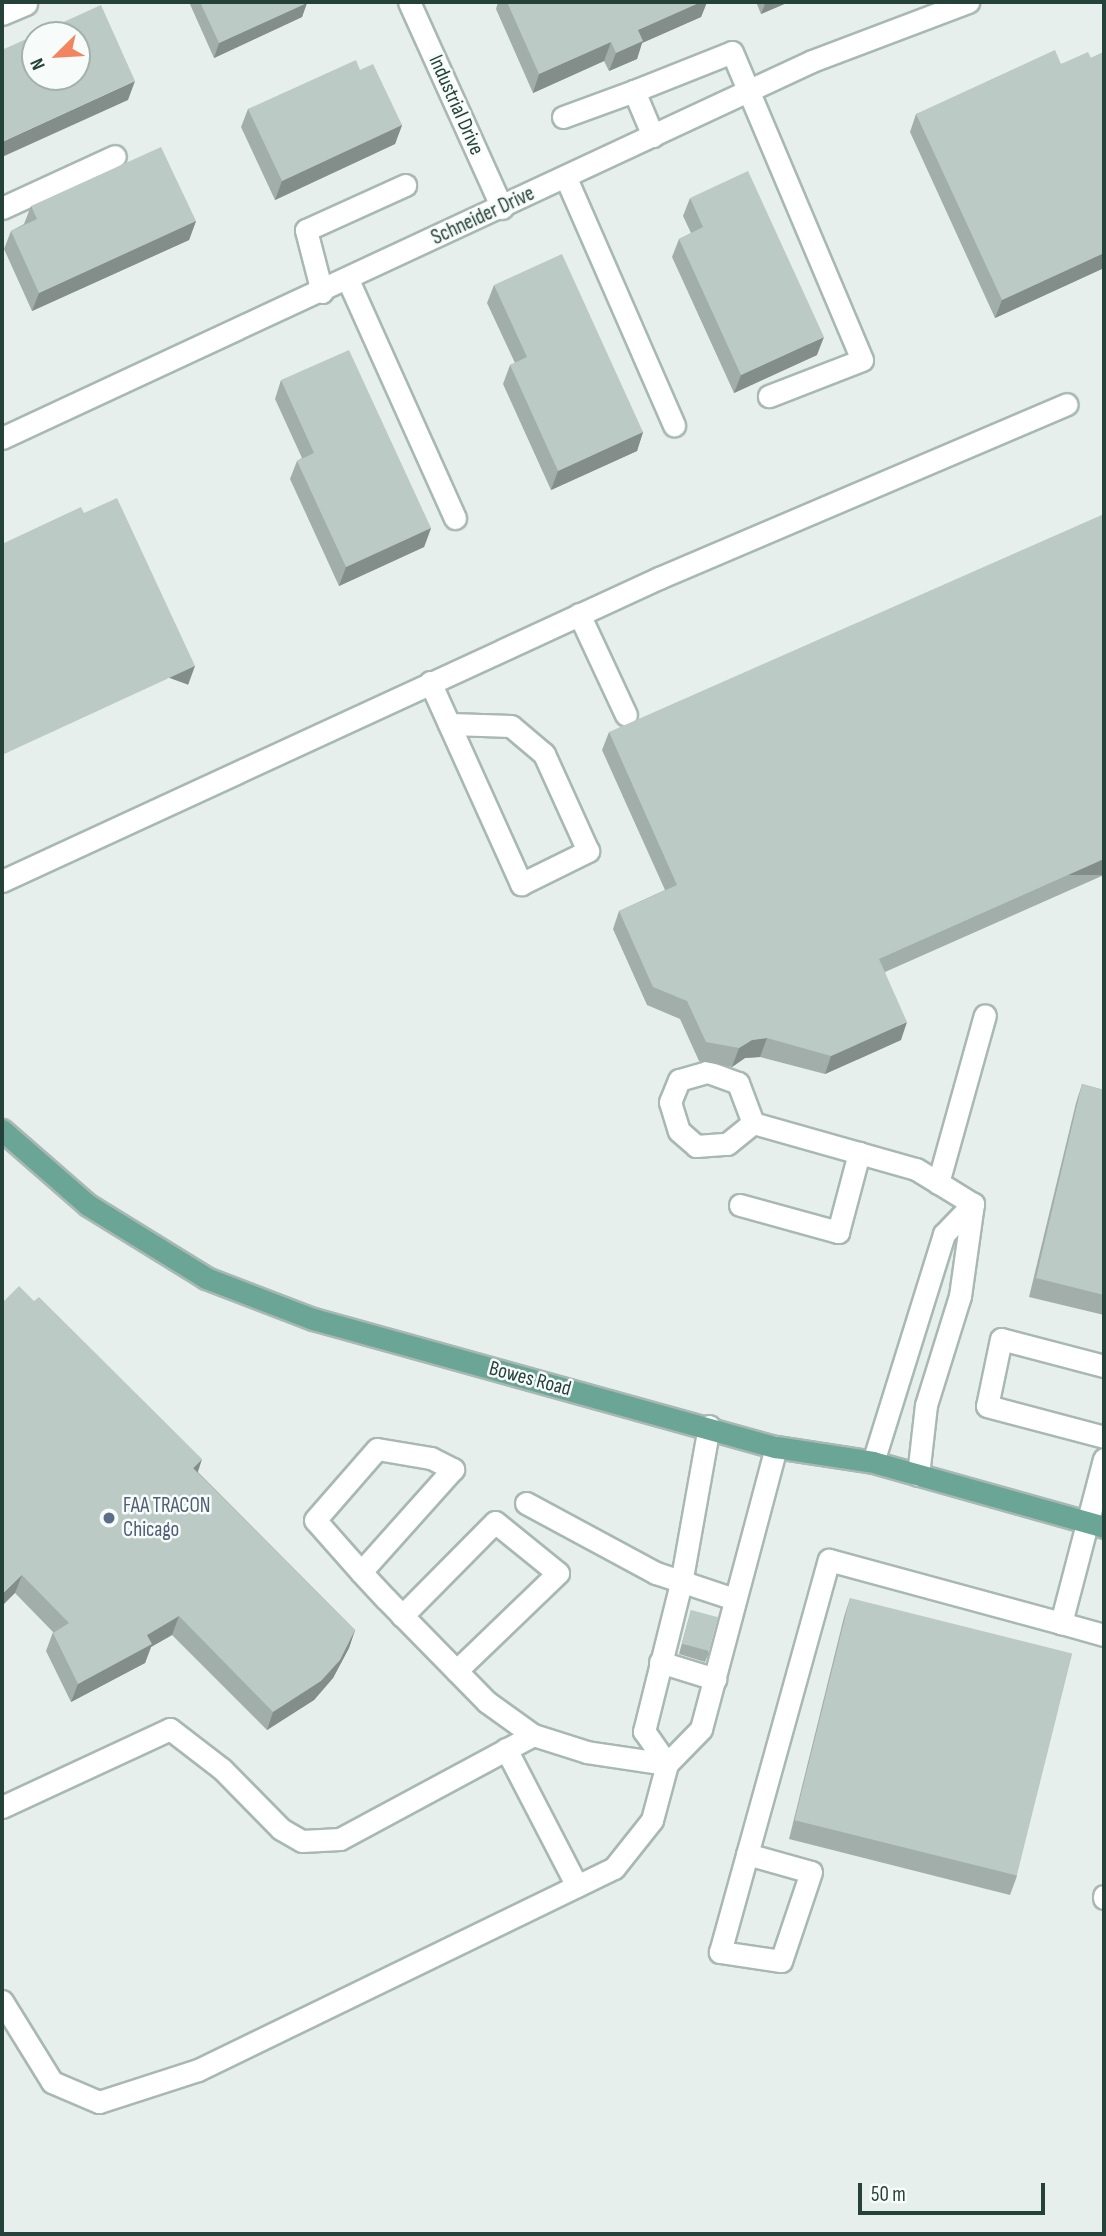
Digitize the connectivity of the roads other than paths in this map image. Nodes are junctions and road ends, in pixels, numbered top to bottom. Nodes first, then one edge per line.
1 (409, 2) edge
2 (26, 4) dead end
3 (958, 4) edge
4 (2, 14) edge
5 (634, 91) junction
6 (747, 92) junction
7 (563, 117) dead end
8 (653, 136) junction
9 (115, 156) dead end
10 (566, 178) junction
11 (405, 185) dead end
12 (2, 208) edge
13 (502, 208) junction
14 (348, 280) junction
15 (322, 292) junction
16 (769, 396) dead end
17 (1066, 404) dead end
18 (674, 425) dead end
19 (4, 433) edge
20 (455, 518) dead end
21 (579, 614) junction
22 (430, 682) junction
23 (626, 715) dead end
24 (449, 724) junction
25 (2, 881) edge
26 (985, 1014) dead end
27 (753, 1123) dead end
28 (2, 1130) edge
29 (859, 1153) junction
30 (938, 1183) junction
31 (973, 1204) junction
32 (740, 1205) dead end
33 (1104, 1366) edge
34 (709, 1426) junction
35 (1104, 1437) edge
36 (776, 1447) junction
37 (1104, 1459) edge
38 (873, 1462) junction
39 (918, 1475) junction
40 (526, 1503) dead end
41 (1097, 1525) edge
42 (361, 1572) junction
43 (681, 1583) junction
44 (734, 1599) junction
45 (402, 1616) junction
46 (1060, 1623) junction
47 (1104, 1635) edge
48 (660, 1662) junction
49 (456, 1671) junction
50 (715, 1679) junction
51 (533, 1734) junction
52 (506, 1749) junction
53 (667, 1764) junction
54 (2, 1807) edge
55 (747, 1854) junction
56 (577, 1886) junction
57 (2, 2001) edge

1 - 13 lane, Industrial Drive
2 - 4 lane
3 - 6 lane, Schneider Drive
5 - 6 lane
5 - 7 lane
5 - 8 lane
6 - 8 lane, Schneider Drive
6 - 16 lane
8 - 10 lane, Schneider Drive
9 - 12 lane
10 - 13 lane, Schneider Drive
10 - 18 lane
11 - 15 lane
13 - 14 lane, Schneider Drive
14 - 15 lane, Schneider Drive
14 - 20 lane
15 - 19 lane, Schneider Drive
17 - 21 lane
21 - 22 lane
21 - 23 lane
22 - 24 lane
22 - 25 lane
24 - 24 lane
26 - 30 lane
27 - 29 lane
28 - 34 main road, Bowes Road
29 - 30 lane
29 - 32 lane
30 - 31 lane
31 - 38 lane
31 - 39 lane
33 - 35 lane
34 - 36 main road, Bowes Road
34 - 43 lane
36 - 38 main road, Bowes Road
36 - 44 lane
37 - 41 lane
38 - 39 main road, Bowes Road
39 - 41 main road, Bowes Road
40 - 43 lane
41 - 46 lane
42 - 42 lane
42 - 45 lane
43 - 44 lane
43 - 48 lane
44 - 50 lane
45 - 49 lane
45 - 49 lane
46 - 47 lane
46 - 55 lane
48 - 50 lane
48 - 53 lane
49 - 51 lane
50 - 53 lane
51 - 52 lane
51 - 53 lane
52 - 54 lane
52 - 56 lane
53 - 56 lane
55 - 55 lane
56 - 57 lane

